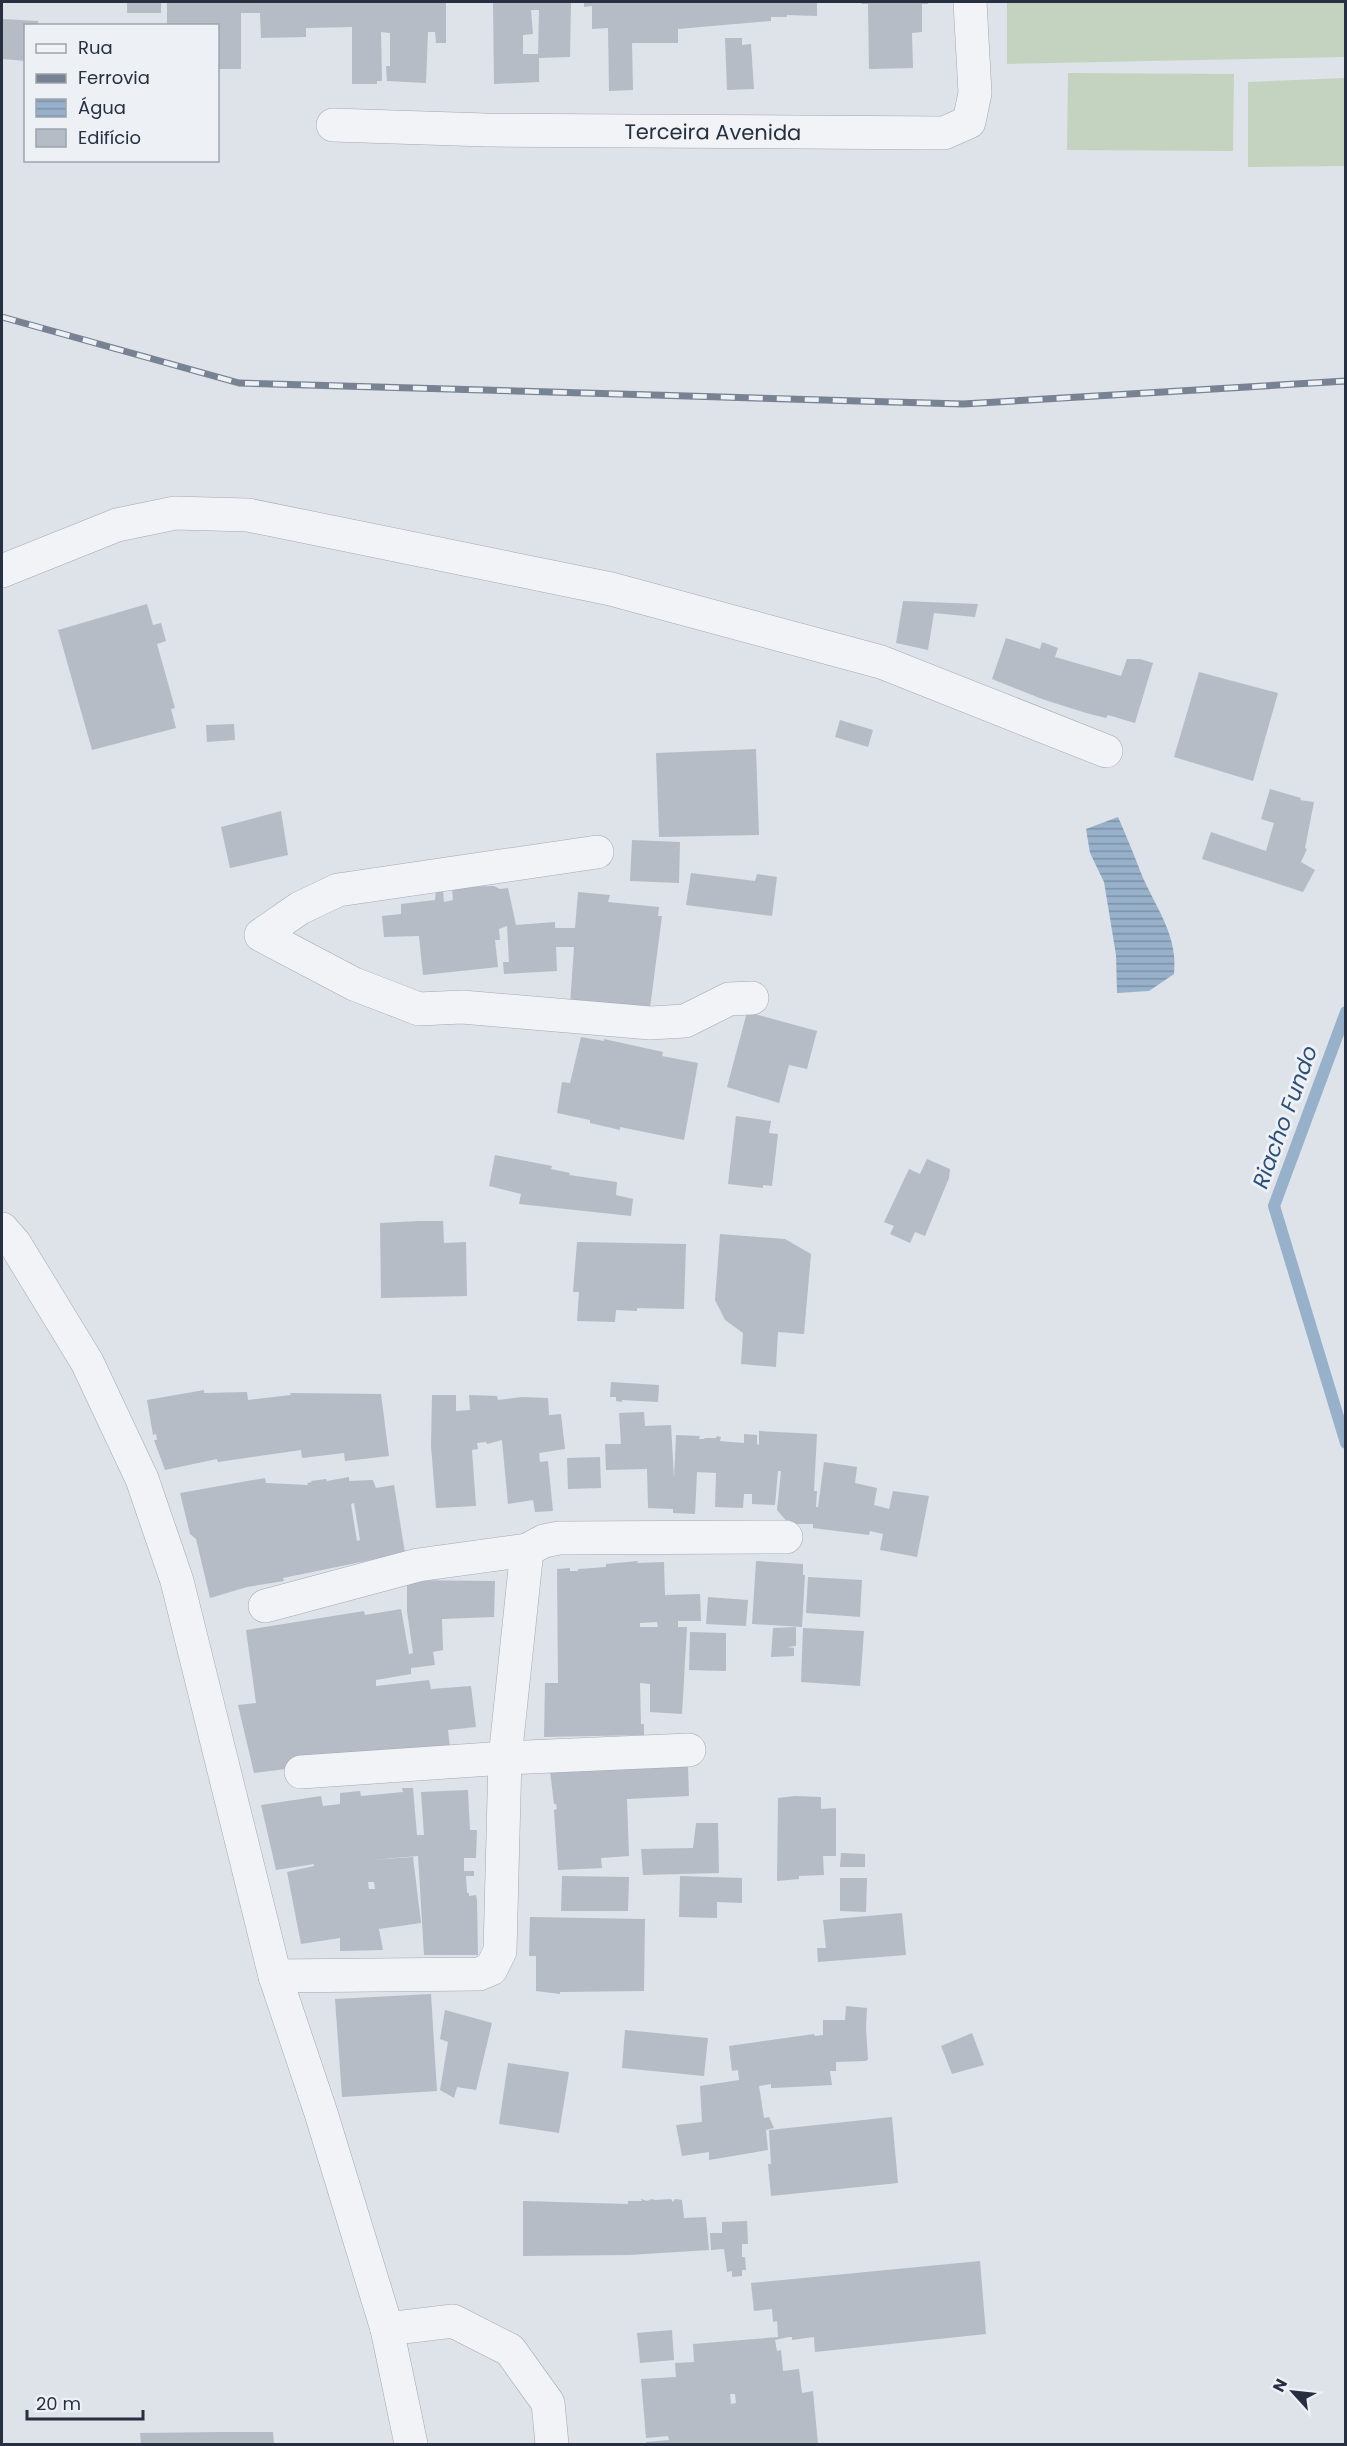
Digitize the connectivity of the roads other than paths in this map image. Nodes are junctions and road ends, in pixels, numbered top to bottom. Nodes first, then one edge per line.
1 (970, 2) edge
2 (333, 125) dead end
3 (2, 571) edge
4 (1106, 751) dead end
5 (597, 852) dead end
6 (752, 998) dead end
7 (2, 1229) edge
8 (786, 1537) dead end
9 (527, 1550) junction
10 (265, 1606) dead end
11 (689, 1750) dead end
12 (505, 1758) junction
13 (301, 1772) dead end
14 (275, 1976) junction
15 (387, 2329) junction
16 (411, 2445) edge
17 (552, 2445) edge

1 - 2 street, Terceira Avenida
3 - 4 street
5 - 6 street
7 - 14 street
8 - 9 street
9 - 10 street
9 - 12 street
11 - 12 street
12 - 13 street
12 - 14 street
14 - 15 street
15 - 16 street
15 - 17 street

